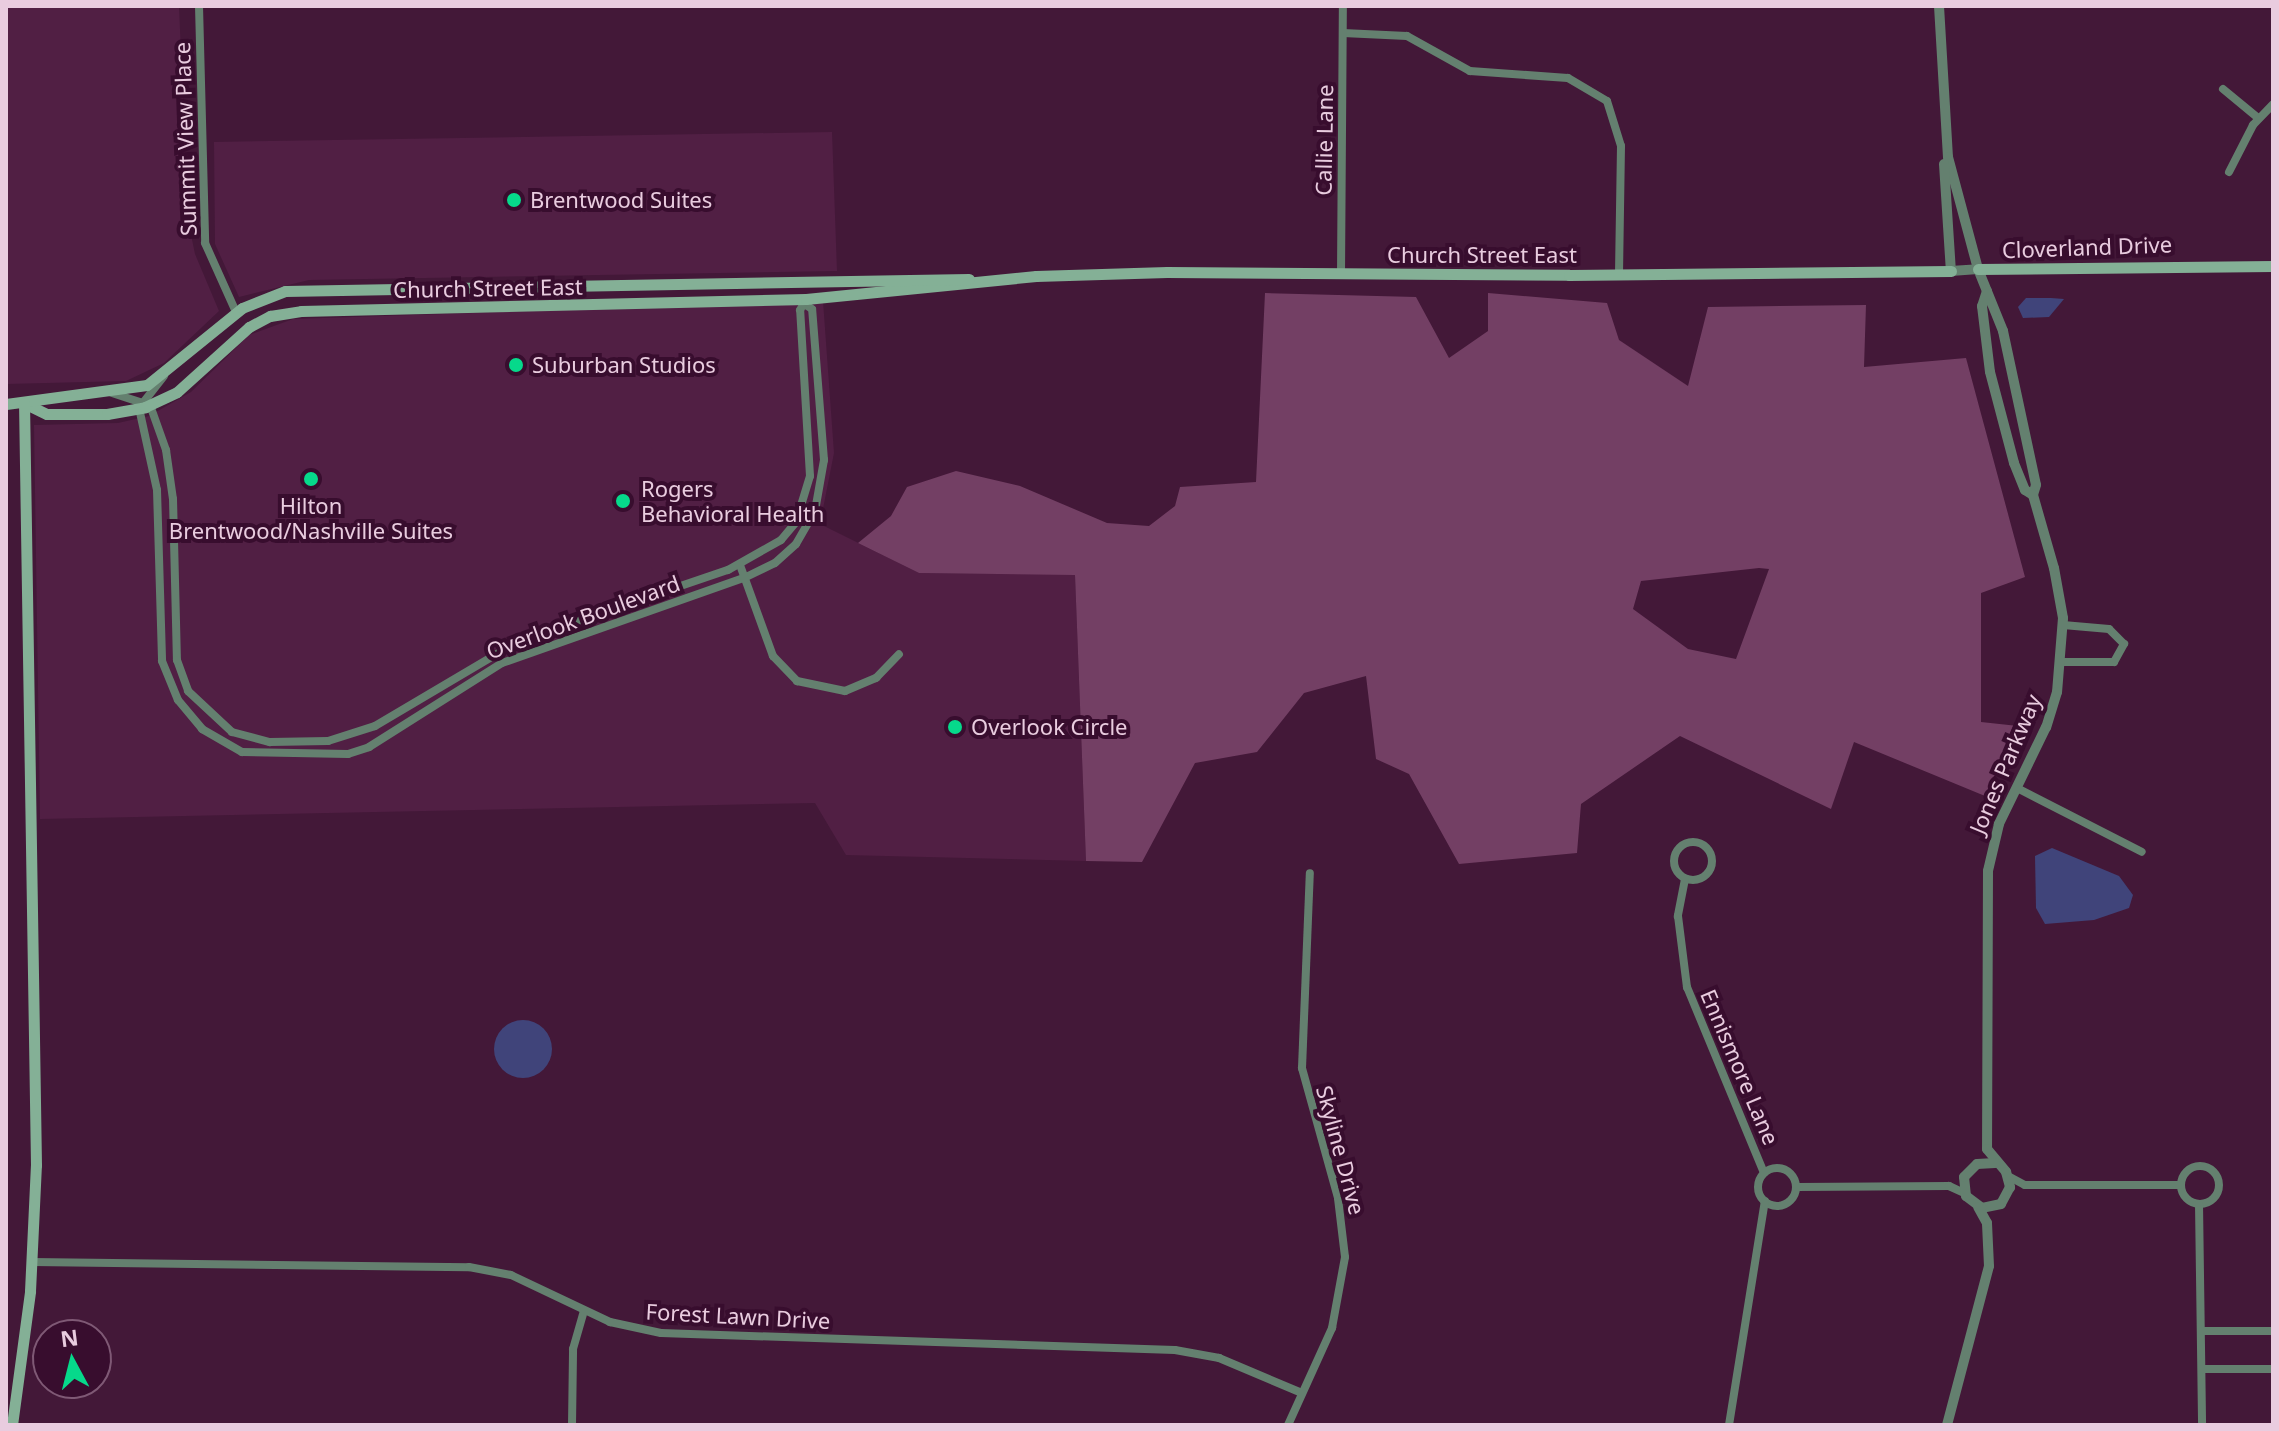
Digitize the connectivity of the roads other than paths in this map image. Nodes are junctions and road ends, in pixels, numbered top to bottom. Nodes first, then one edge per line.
1 (199, 6) edge
2 (1343, 6) edge
3 (1939, 6) edge
4 (1343, 33) junction
5 (2223, 89) dead end
6 (2273, 104) edge
7 (2258, 118) junction
8 (1946, 142) junction
9 (2229, 172) dead end
10 (2273, 266) edge
11 (1978, 269) junction
12 (1951, 271) junction
13 (1341, 274) junction
14 (1619, 275) junction
15 (986, 281) junction
16 (1987, 291) junction
17 (806, 302) junction
18 (236, 312) junction
19 (164, 376) junction
20 (112, 393) junction
21 (24, 403) junction
22 (6, 404) edge
23 (144, 405) junction
24 (2033, 495) junction
25 (740, 565) junction
26 (744, 578) junction
27 (2063, 625) junction
28 (899, 654) dead end
29 (2062, 662) junction
30 (2017, 788) junction
31 (2142, 852) dead end
32 (1310, 873) dead end
33 (1685, 879) junction
34 (1987, 1149) junction
35 (1995, 1163) junction
36 (1977, 1164) junction
37 (1764, 1173) junction
38 (2008, 1176) junction
39 (1964, 1177) junction
40 (2025, 1185) junction
41 (2180, 1185) junction
42 (1949, 1186) junction
43 (1797, 1187) junction
44 (1964, 1193) junction
45 (2008, 1194) junction
46 (1765, 1201) junction
47 (2199, 1204) junction
48 (1978, 1207) junction
49 (1994, 1207) junction
50 (1987, 1223) junction
51 (32, 1262) junction
52 (584, 1311) junction
53 (2202, 1331) junction
54 (2273, 1331) edge
55 (2202, 1369) junction
56 (2273, 1369) edge
57 (1302, 1393) junction
58 (12, 1425) edge
59 (572, 1425) edge
60 (1288, 1425) edge
61 (1729, 1425) edge
62 (1947, 1425) edge
63 (2202, 1425) edge

1 - 18 street, Summit View Place
2 - 4 street, Callie Lane
3 - 8 street, Cloverland Drive
4 - 13 street, Callie Lane
4 - 14 street
5 - 7 street
6 - 7 street
7 - 9 street
8 - 11 street, Cloverland Drive
8 - 12 street
10 - 11 main road, Cloverland Drive
11 - 12 street, Church Street East
11 - 16 street, Jones Parkway
12 - 14 main road, Church Street East
13 - 14 main road, Church Street East
13 - 15 main road, Church Street East
15 - 17 main road, Church Street East
15 - 18 main road, Church Street East
16 - 24 street, Jones Parkway
16 - 24 street, Jones Parkway
17 - 23 main road, Church Street East
17 - 25 street, Overlook Boulevard
17 - 26 street, Overlook Boulevard
18 - 19 main road, Church Street East
19 - 20 main road, Church Street East
19 - 23 street
20 - 21 main road, Church Street East
20 - 23 street
21 - 22 main road, Church Street East
21 - 23 main road, Church Street East
21 - 51 main road
23 - 25 street, Overlook Boulevard
23 - 26 street, Overlook Boulevard
24 - 27 street, Jones Parkway
25 - 26 street
26 - 28 street
27 - 29 street, Jones Parkway
27 - 29 street
29 - 30 street, Jones Parkway
30 - 31 street
30 - 34 street, Jones Parkway
32 - 57 street, Skyline Drive
33 - 33 street, Ennismore Lane
33 - 37 street, Ennismore Lane
34 - 35 street, Jones Parkway
34 - 36 street
35 - 36 street
35 - 38 street
36 - 39 street
37 - 43 street
37 - 46 street
38 - 40 street
38 - 45 street
39 - 42 street
39 - 44 street
40 - 41 street
40 - 45 street
41 - 47 street
41 - 47 street
42 - 43 street
42 - 44 street
43 - 46 street
44 - 48 street
45 - 49 street
46 - 61 street
47 - 53 street
48 - 49 street
48 - 50 street
49 - 50 street
50 - 62 street
51 - 52 street, Forest Lawn Drive
51 - 58 main road
52 - 57 street, Forest Lawn Drive
52 - 59 street
53 - 54 street
53 - 55 street
55 - 56 street
55 - 63 street
57 - 60 street, Skyline Drive

